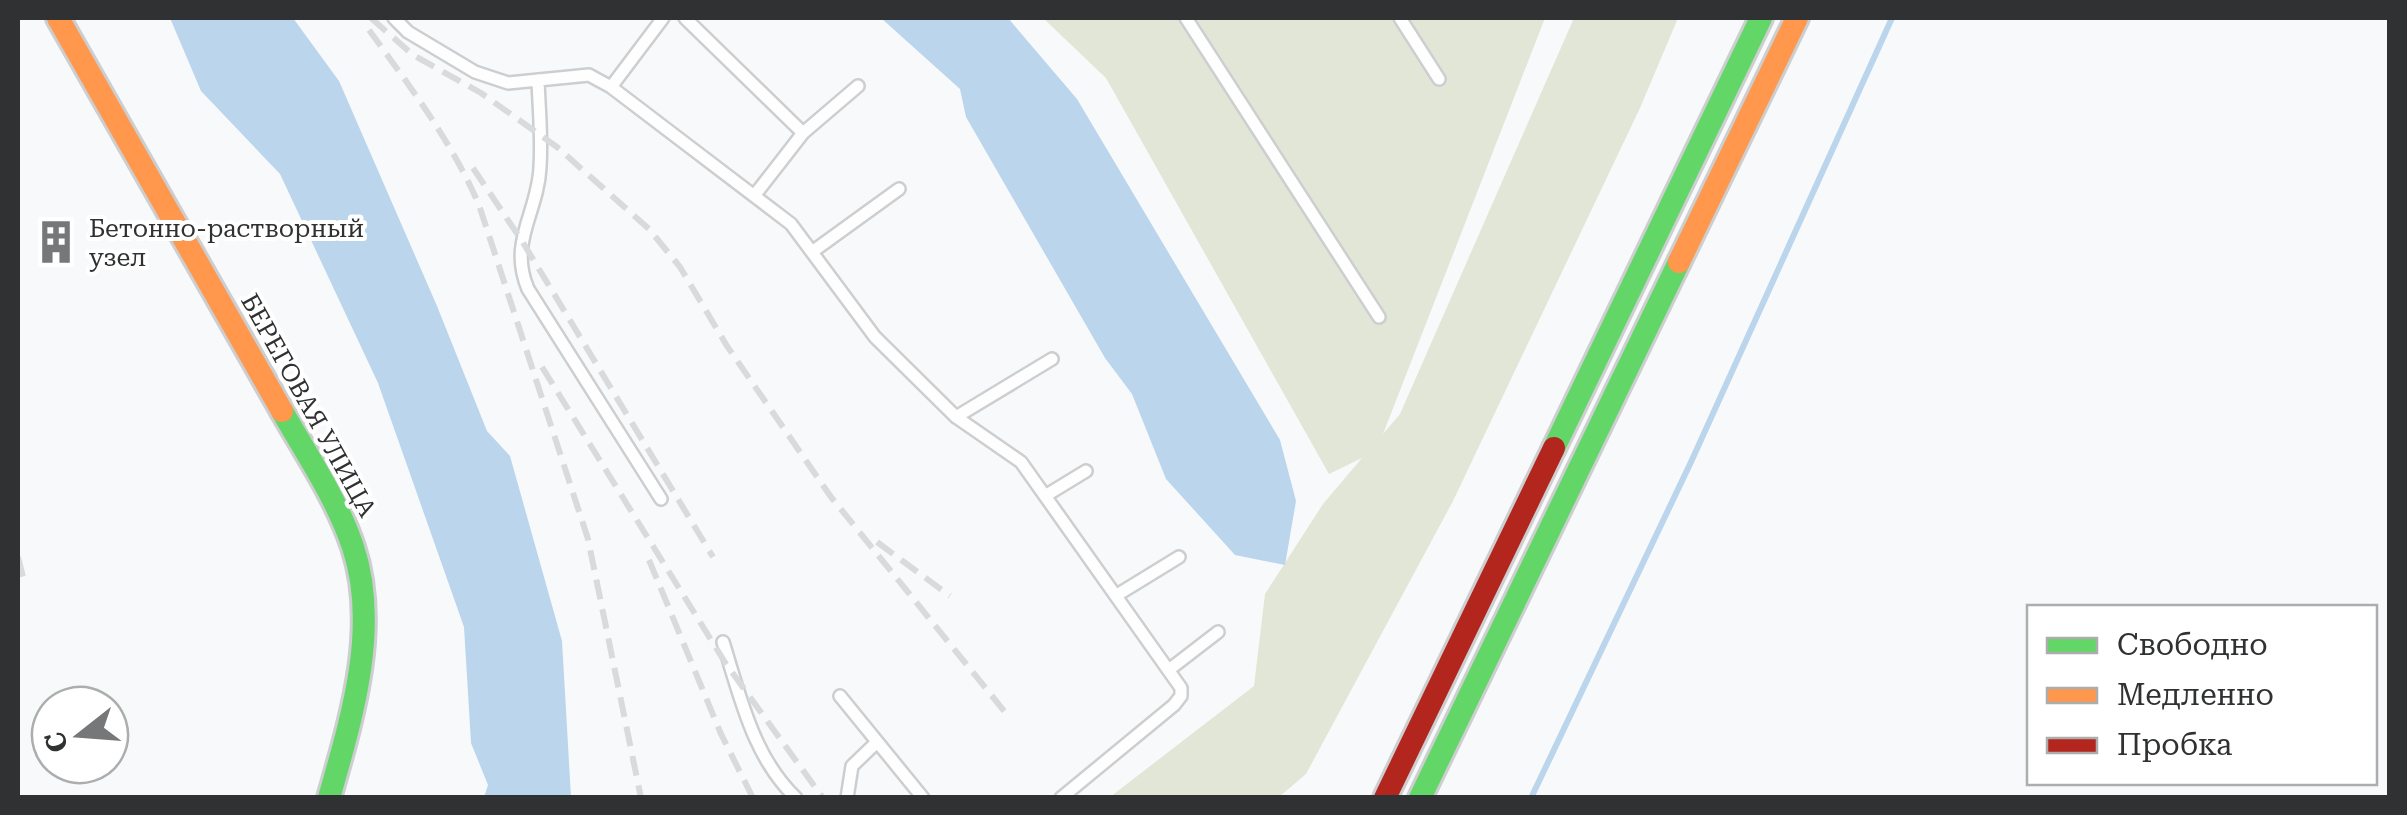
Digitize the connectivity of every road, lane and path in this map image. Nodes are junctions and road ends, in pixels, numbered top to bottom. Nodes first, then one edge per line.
1 (58, 18) edge
2 (394, 18) edge
3 (663, 18) edge
4 (685, 18) edge
5 (1186, 18) edge
6 (1400, 18) edge
7 (1761, 18) edge
8 (1797, 18) edge
9 (1439, 79) dead end
10 (538, 80) junction
11 (858, 86) dead end
12 (611, 87) junction
13 (802, 132) junction
14 (899, 189) dead end
15 (754, 196) junction
16 (812, 252) junction
17 (1379, 317) dead end
18 (1052, 359) dead end
19 (956, 417) junction
20 (1086, 471) dead end
21 (1045, 496) junction
22 (660, 499) dead end
23 (1179, 557) dead end
24 (1117, 594) junction
25 (1218, 632) dead end
26 (723, 642) dead end
27 (1170, 669) junction
28 (840, 696) dead end
29 (877, 742) junction
30 (329, 798) edge
31 (796, 798) edge
32 (847, 798) edge
33 (922, 798) edge
34 (1061, 798) edge
35 (1386, 798) edge
36 (1420, 798) edge

1 - 30 main road, БЕРЕГОВАЯ УЛИЦА
2 - 10 lane
3 - 12 lane
4 - 13 lane
5 - 17 lane
6 - 9 lane
7 - 35 main road
8 - 36 main road
10 - 12 lane
10 - 22 lane
11 - 13 lane
12 - 15 lane
13 - 15 lane
14 - 16 lane
15 - 16 lane
16 - 19 lane
18 - 19 lane
19 - 21 lane
20 - 21 lane
21 - 24 lane
23 - 24 lane
24 - 27 lane
25 - 27 lane
26 - 31 lane
27 - 34 lane
28 - 29 lane
29 - 32 lane
29 - 33 lane

